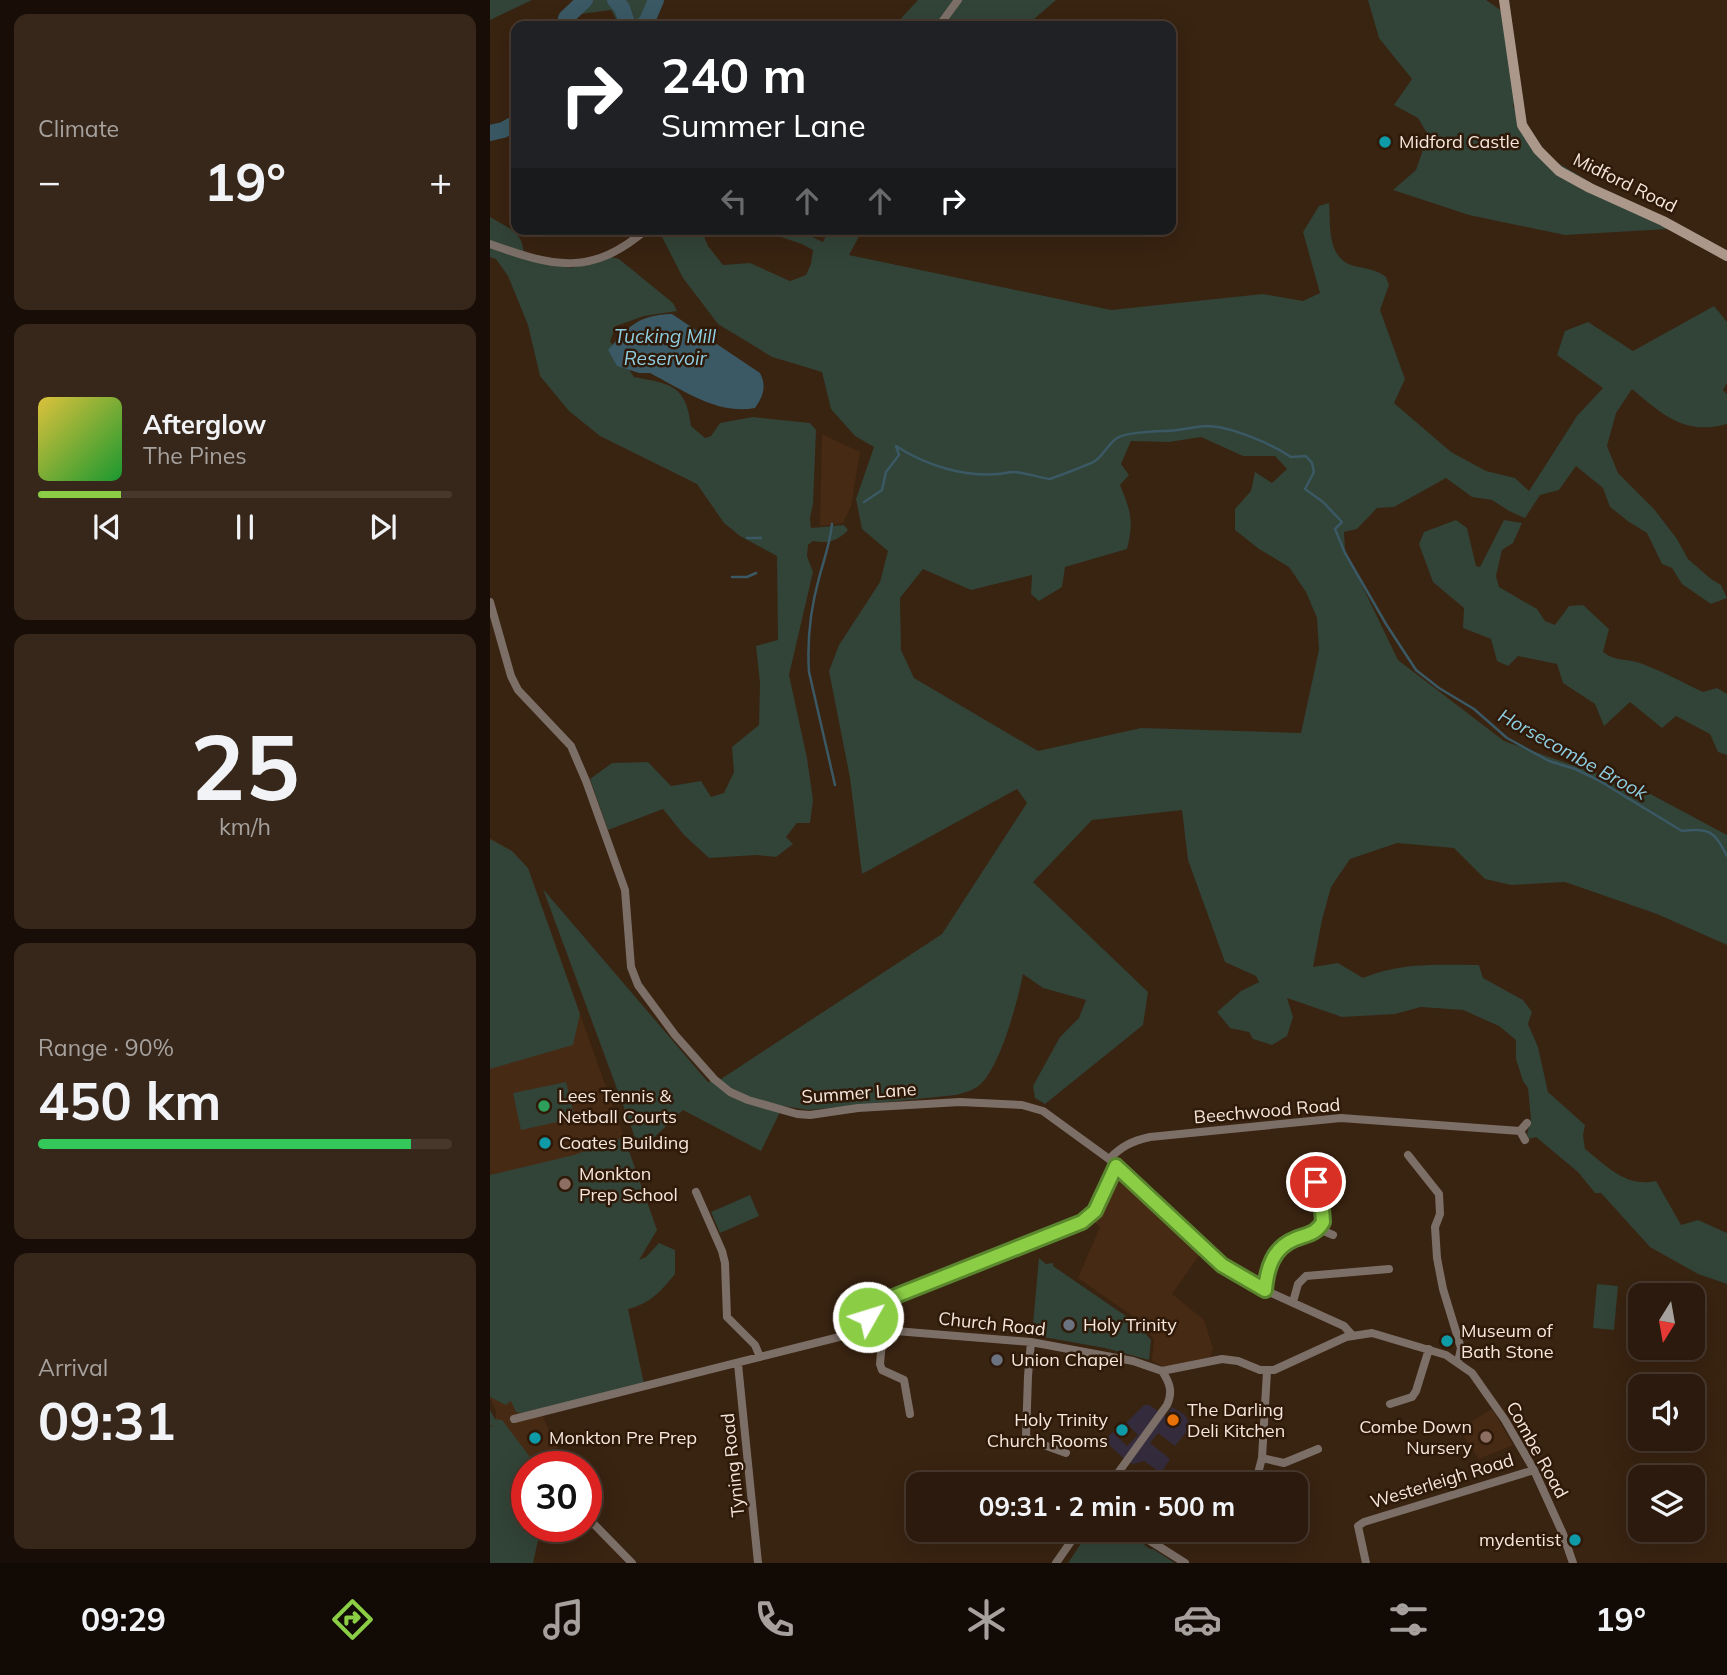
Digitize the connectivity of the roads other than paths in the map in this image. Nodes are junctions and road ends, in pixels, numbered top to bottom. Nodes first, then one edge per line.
1 (958, 0) edge
2 (1504, 0) edge
3 (943, 21) edge
4 (641, 235) edge
5 (490, 244) edge
6 (1727, 256) edge
7 (490, 602) edge
8 (1527, 1123) dead end
9 (1520, 1131) junction
10 (1525, 1140) dead end
11 (1408, 1155) dead end
12 (1109, 1159) junction
13 (1116, 1166) junction
14 (1316, 1182) dead end
15 (696, 1192) dead end
16 (1319, 1229) junction
17 (1333, 1235) dead end
18 (1389, 1269) dead end
19 (1265, 1290) junction
20 (1293, 1302) junction
21 (883, 1329) junction
22 (867, 1330) junction
23 (1352, 1335) junction
24 (1031, 1342) junction
25 (1429, 1349) junction
26 (760, 1357) junction
27 (1458, 1362) junction
28 (738, 1364) junction
29 (1162, 1371) junction
30 (1267, 1371) junction
31 (1390, 1404) dead end
32 (910, 1413) dead end
33 (514, 1419) dead end
34 (1318, 1449) dead end
35 (1066, 1453) dead end
36 (1262, 1458) junction
37 (1534, 1470) junction
38 (1119, 1472) edge
39 (1259, 1472) edge
40 (602, 1532) edge
41 (1071, 1542) edge
42 (1152, 1542) edge
43 (632, 1563) edge
44 (758, 1563) edge
45 (1056, 1563) edge
46 (1185, 1563) edge
47 (1366, 1563) edge
48 (1573, 1563) edge

1 - 3 street
2 - 6 main road, Midford Road
4 - 5 street
7 - 12 street, Summer Lane
8 - 9 street
9 - 10 street
9 - 12 street, Beechwood Road
11 - 27 street
12 - 13 street, Summer Lane
13 - 19 street, Summer Lane
13 - 22 street
14 - 16 street
15 - 26 street
16 - 17 street
16 - 19 street
18 - 20 street
19 - 20 street, Summer Lane
20 - 23 street, Summer Lane
21 - 22 street, Church Road
21 - 24 street, Church Road
21 - 32 street
22 - 26 street, Church Road
23 - 25 street
23 - 30 street
24 - 29 street, Church Road
24 - 35 street
25 - 27 street
25 - 31 street
26 - 28 street, Church Road
27 - 37 street, Combe Road
28 - 33 street, Church Road
28 - 44 street, Tyning Road
29 - 30 street, Church Road
29 - 38 street
30 - 36 street
34 - 36 street
36 - 39 street
37 - 47 street, Westerleigh Road
37 - 48 street, Combe Road
40 - 43 street
41 - 45 street
42 - 46 street

